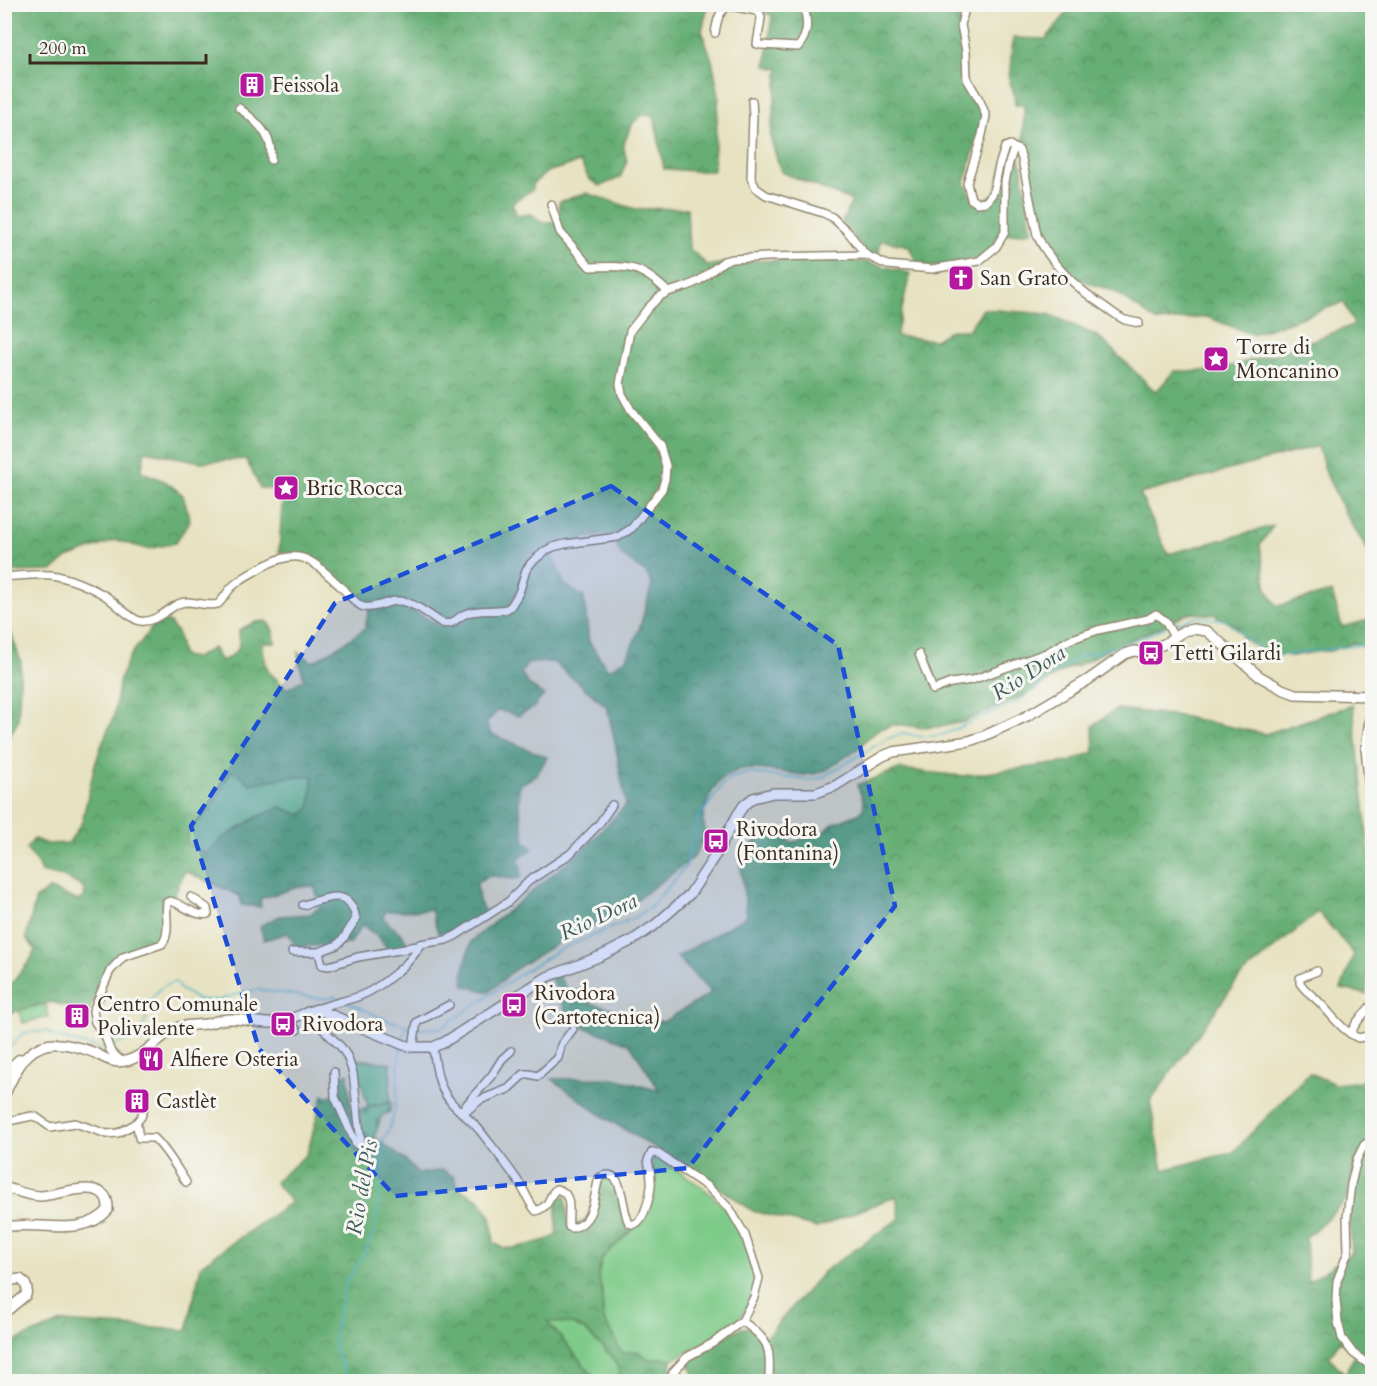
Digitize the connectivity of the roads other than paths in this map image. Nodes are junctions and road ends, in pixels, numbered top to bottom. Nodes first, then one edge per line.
1 (803, 4) edge
2 (966, 4) edge
3 (715, 33) dead end
4 (752, 101) dead end
5 (238, 108) dead end
6 (1014, 148) junction
7 (271, 160) dead end
8 (551, 204) dead end
9 (866, 255) junction
10 (668, 292) junction
11 (1138, 323) dead end
12 (4, 577) edge
13 (1172, 635) junction
14 (919, 654) dead end
15 (1369, 696) edge
16 (612, 805) dead end
17 (1372, 820) edge
18 (191, 897) dead end
19 (303, 905) dead end
20 (419, 946) junction
21 (292, 952) dead end
22 (319, 952) junction
23 (1317, 971) dead end
24 (1372, 1004) edge
25 (449, 1005) dead end
26 (313, 1010) junction
27 (286, 1020) junction
28 (573, 1029) dead end
29 (297, 1030) dead end
30 (1351, 1034) junction
31 (1372, 1035) edge
32 (406, 1045) junction
33 (434, 1047) junction
34 (511, 1050) dead end
35 (27, 1057) junction
36 (123, 1062) junction
37 (334, 1072) dead end
38 (4, 1073) edge
39 (143, 1094) dead end
40 (4, 1096) edge
41 (462, 1112) junction
42 (4, 1122) edge
43 (135, 1124) junction
44 (1372, 1140) edge
45 (186, 1182) dead end
46 (4, 1187) edge
47 (4, 1227) edge
48 (4, 1281) edge
49 (4, 1313) edge
50 (742, 1321) junction
51 (1372, 1367) edge
52 (670, 1382) edge
53 (769, 1382) edge

1 - 3 street
2 - 6 street
4 - 9 street
5 - 7 street
6 - 9 street
6 - 11 street
8 - 10 street
9 - 10 street
10 - 12 street
13 - 14 street
13 - 15 street
13 - 33 street
15 - 17 street
16 - 20 street
18 - 36 street
19 - 22 street
20 - 22 street
20 - 26 street
21 - 22 street
23 - 30 street
24 - 30 street
25 - 32 street
26 - 27 street
26 - 32 street
26 - 37 street
27 - 29 street
27 - 36 street
28 - 41 street
30 - 31 street
32 - 33 street
33 - 41 street
34 - 41 street
35 - 36 street
35 - 38 street
35 - 40 street
39 - 43 street
41 - 50 street
42 - 43 street
43 - 45 street
44 - 51 street
46 - 47 street
48 - 49 street
50 - 52 street
50 - 53 street

